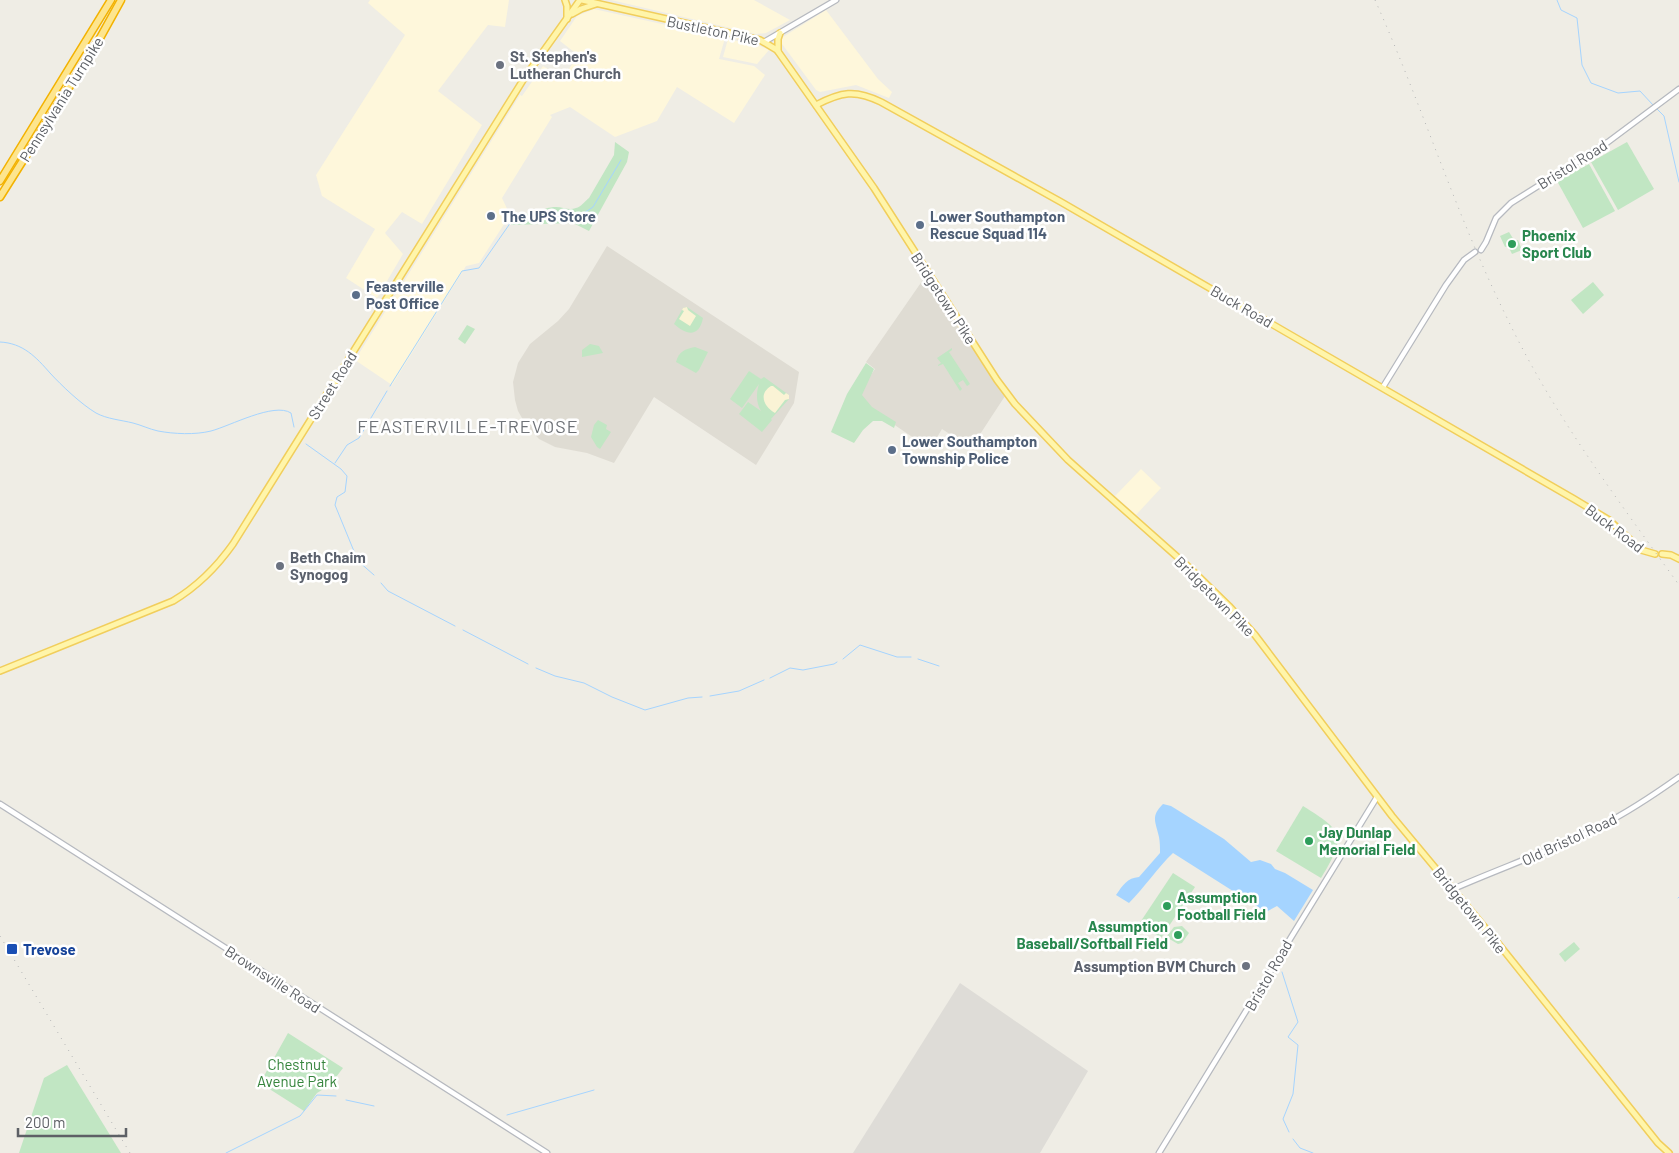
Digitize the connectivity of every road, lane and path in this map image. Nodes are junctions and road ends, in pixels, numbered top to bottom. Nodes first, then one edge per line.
1 (111, 0) edge
2 (121, 0) edge
3 (565, 0) edge
4 (581, 0) edge
5 (836, 0) edge
6 (597, 2) edge
7 (566, 19) junction
8 (780, 33) junction
9 (764, 42) junction
10 (778, 52) junction
11 (1679, 89) edge
12 (816, 105) junction
13 (0, 181) edge
14 (0, 197) edge
15 (1480, 250) dead end
16 (1475, 252) dead end
17 (1383, 387) junction
18 (1655, 554) dead end
19 (1662, 554) dead end
20 (1679, 560) edge
21 (0, 671) edge
22 (1679, 777) edge
23 (1377, 796) junction
24 (0, 804) edge
25 (1453, 889) junction
26 (547, 1153) edge
27 (1159, 1153) edge
28 (1669, 1153) edge

1 - 13 highway, Pennsylvania Turnpike
2 - 14 highway, Pennsylvania Turnpike
3 - 7 main road
4 - 6 main road, Bustleton Pike
4 - 7 main road, Street Road
5 - 8 main road, Bustleton Pike
6 - 7 main road
6 - 9 main road, Bustleton Pike
7 - 21 main road, Street Road
8 - 9 main road, Bustleton Pike
8 - 10 main road
9 - 10 main road, Bridgetown Pike
10 - 12 main road, Bridgetown Pike
11 - 15 main road, Bristol Road
12 - 17 main road, Buck Road
12 - 23 main road, Bridgetown Pike
16 - 17 main road
17 - 18 main road, Buck Road
19 - 20 main road, Buck Road
22 - 25 main road, Old Bristol Road
23 - 25 main road, Bridgetown Pike
23 - 27 main road, Bristol Road
24 - 26 main road, Brownsville Road
25 - 28 main road, Bridgetown Pike

